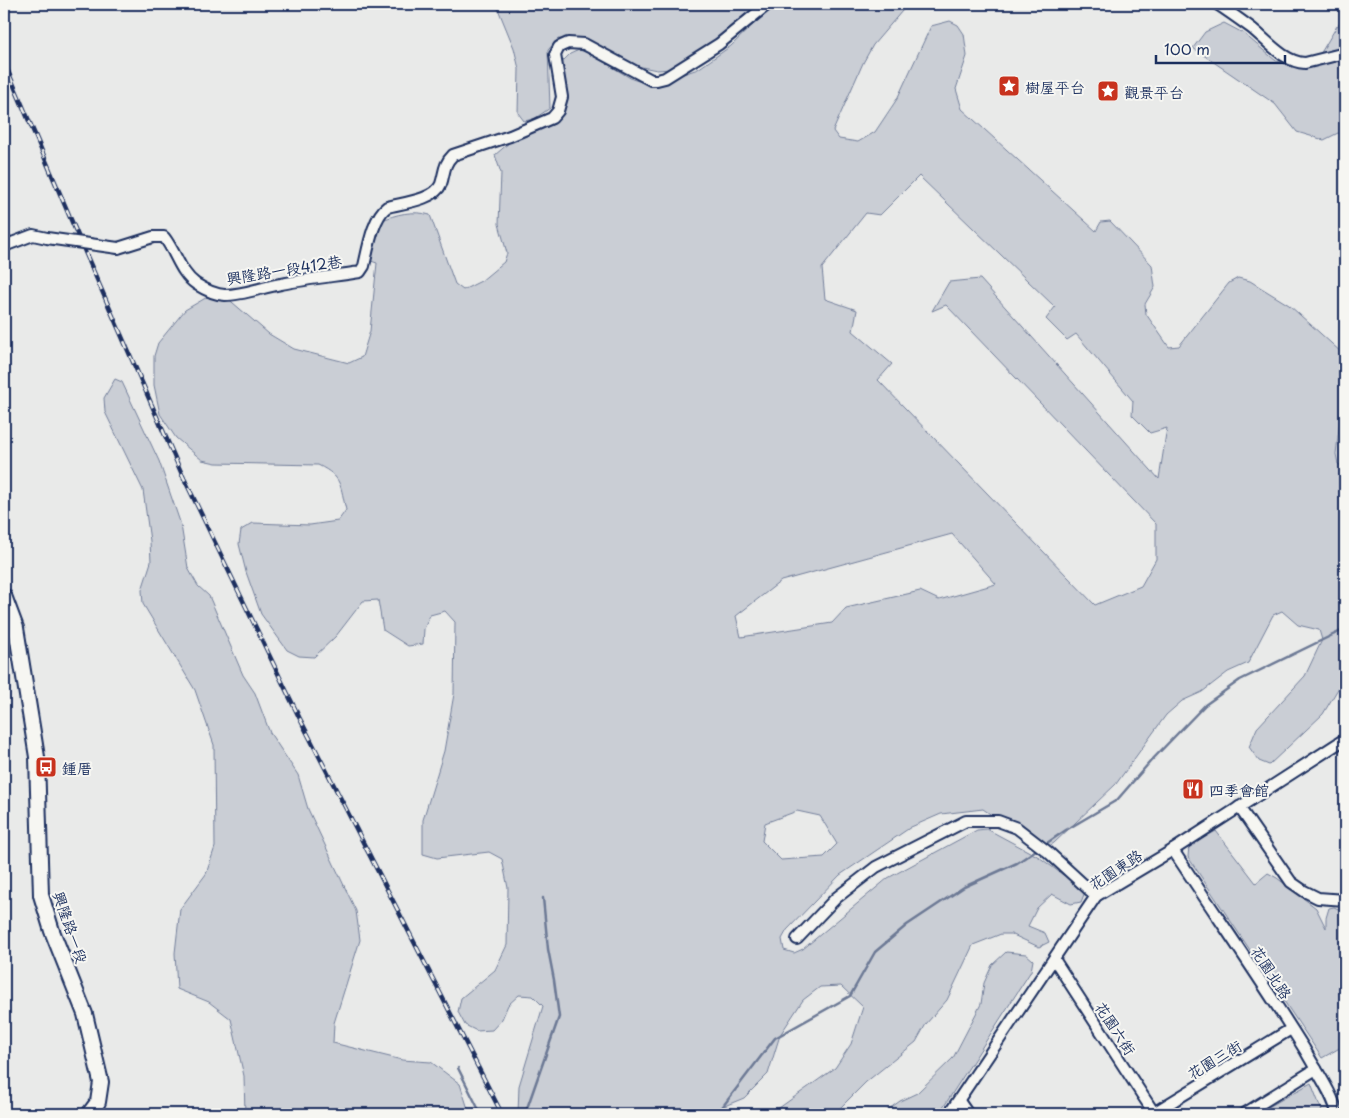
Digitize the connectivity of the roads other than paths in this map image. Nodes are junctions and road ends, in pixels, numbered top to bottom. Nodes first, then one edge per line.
1 (768, 4) edge
2 (1217, 4) edge
3 (1345, 53) edge
4 (4, 246) edge
5 (4, 596) edge
6 (1345, 739) edge
7 (1239, 807) junction
8 (1173, 850) junction
9 (1096, 896) junction
10 (1345, 900) edge
11 (797, 939) dead end
12 (1054, 959) junction
13 (1291, 1029) junction
14 (1316, 1069) junction
15 (959, 1101) junction
16 (89, 1114) edge
17 (949, 1114) edge
18 (968, 1114) edge
19 (1153, 1114) edge
20 (1244, 1114) edge
21 (1337, 1114) edge

1 - 4 street, 興隆路一段412巷, bridge
2 - 3 street
5 - 16 street, 興隆路一段
6 - 7 street, 花園東路
7 - 8 street, 花園東路
7 - 10 street
8 - 9 street, 花園東路
8 - 13 street, 花園北路
9 - 11 street
9 - 12 street, 花園東路
12 - 15 street, 花園東路
12 - 19 street, 花園六街
13 - 14 street, 花園北路
13 - 19 street, 花園三街
14 - 20 street
14 - 21 street, 花園北路
15 - 17 street, 花園東路
15 - 18 street

